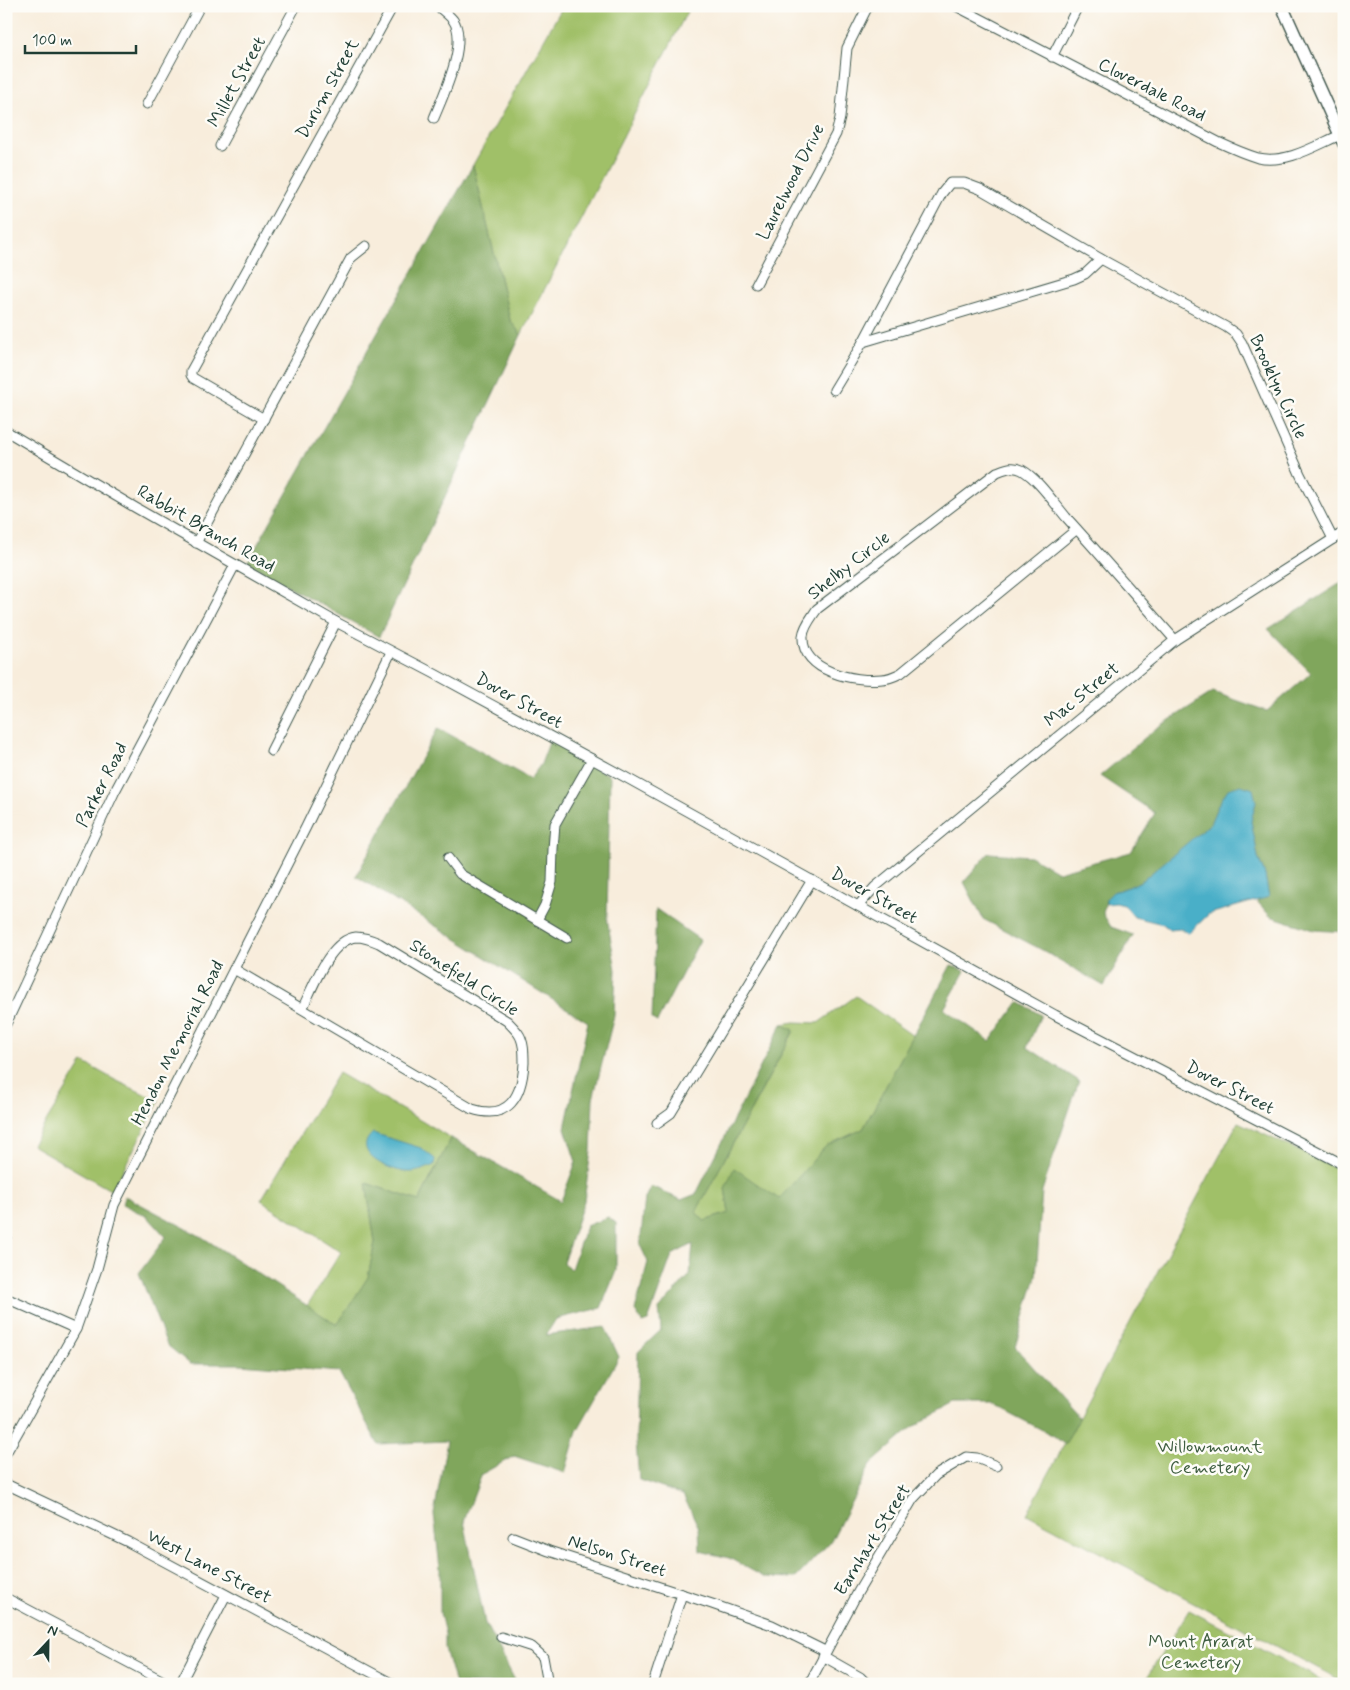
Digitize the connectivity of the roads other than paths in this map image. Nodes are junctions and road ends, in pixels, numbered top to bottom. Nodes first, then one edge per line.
1 (200, 6) edge
2 (296, 6) edge
3 (393, 6) edge
4 (438, 6) edge
5 (868, 6) edge
6 (956, 6) edge
7 (1078, 6) edge
8 (1282, 6) edge
9 (1052, 57) junction
10 (147, 104) dead end
11 (434, 118) dead end
12 (1342, 139) edge
13 (220, 146) dead end
14 (366, 246) dead end
15 (1101, 259) junction
16 (756, 284) dead end
17 (863, 342) junction
18 (834, 390) dead end
19 (264, 419) junction
20 (6, 432) edge
21 (1077, 528) junction
22 (1344, 532) edge
23 (1333, 538) junction
24 (196, 543) junction
25 (235, 566) junction
26 (336, 622) junction
27 (1175, 640) junction
28 (391, 652) junction
29 (270, 751) dead end
30 (592, 759) junction
31 (448, 858) dead end
32 (812, 880) junction
33 (858, 906) junction
34 (537, 920) junction
35 (567, 938) dead end
36 (234, 969) junction
37 (302, 1009) junction
38 (6, 1024) edge
39 (657, 1123) dead end
40 (1344, 1165) edge
41 (6, 1220) edge
42 (6, 1237) edge
43 (6, 1298) edge
44 (76, 1329) junction
45 (6, 1453) edge
46 (996, 1466) dead end
47 (6, 1484) edge
48 (513, 1537) dead end
49 (226, 1594) junction
50 (682, 1594) junction
51 (6, 1598) edge
52 (501, 1637) dead end
53 (824, 1654) junction
54 (169, 1684) edge
55 (180, 1684) edge
56 (393, 1684) edge
57 (548, 1684) edge
58 (653, 1684) edge
59 (809, 1684) edge
60 (867, 1684) edge

1 - 10 street
2 - 13 street, Millet Street
3 - 19 street, Durum Street
4 - 11 street
5 - 16 street, Laurelwood Drive
6 - 9 street, Cloverdale Road
7 - 9 street
8 - 12 main road
9 - 12 street, Cloverdale Road
14 - 19 street
15 - 17 street
15 - 17 street, Brooklyn Circle
15 - 23 street, Brooklyn Circle
17 - 18 street, Brooklyn Circle
19 - 24 street
20 - 24 street, Rabbit Branch Road
21 - 21 street, Shelby Circle
21 - 27 street, Shelby Circle
22 - 23 street, Mac Street
23 - 27 street, Mac Street
24 - 25 street, Rabbit Branch Road
25 - 26 street, Rabbit Branch Road
25 - 38 street, Parker Road
26 - 28 street, Rabbit Branch Road
26 - 29 street
27 - 33 street, Mac Street
28 - 30 street, Dover Street
28 - 36 street, Hendon Memorial Road
30 - 32 street, Dover Street
30 - 34 street
31 - 34 street
32 - 33 street, Dover Street
32 - 39 street
33 - 40 street, Dover Street
34 - 35 street
36 - 37 street, Stonefield Circle
36 - 44 street, Hendon Memorial Road
37 - 37 street, Stonefield Circle
41 - 42 street
43 - 44 street
44 - 45 street, Hendon Memorial Road
46 - 53 street, Earnhart Street
47 - 49 street, West Lane Street
48 - 50 street, Nelson Street
49 - 55 street
49 - 56 street, West Lane Street
50 - 53 street, Nelson Street
50 - 58 street
51 - 54 street
52 - 57 street
53 - 59 street, Earnhart Street
53 - 60 street, Nelson Street

